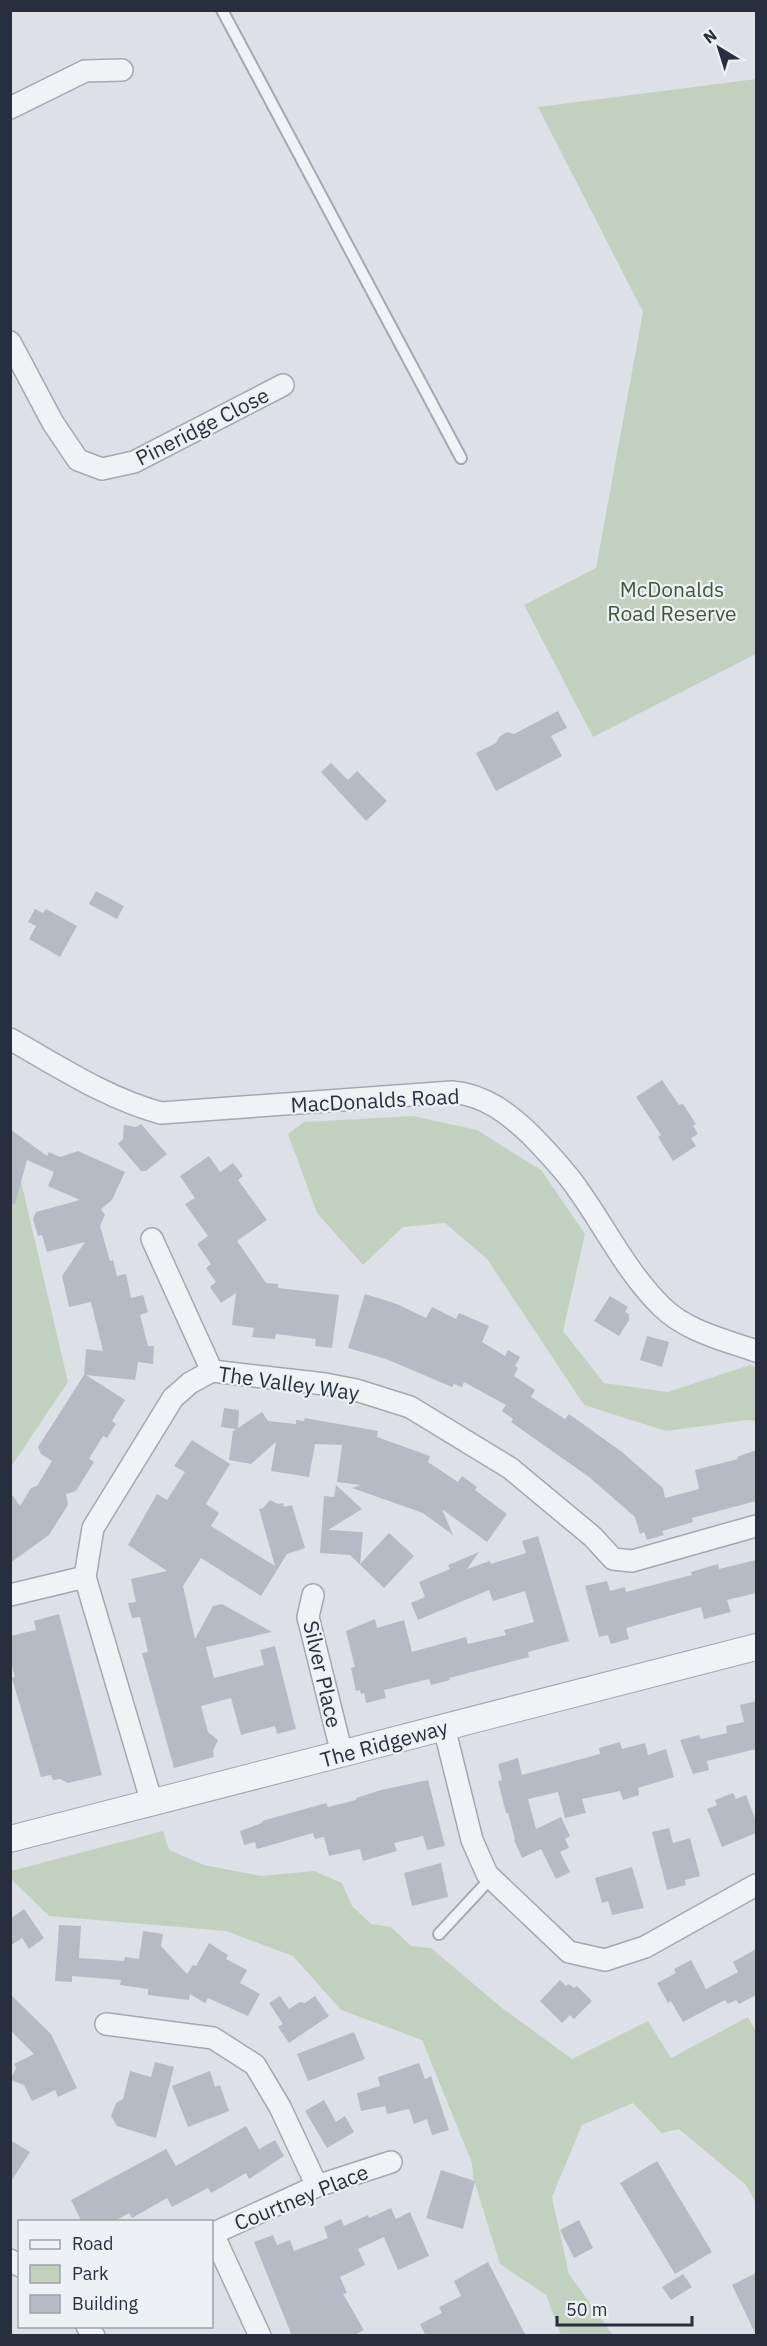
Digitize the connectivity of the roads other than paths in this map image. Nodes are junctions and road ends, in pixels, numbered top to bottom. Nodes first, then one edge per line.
1 (222, 10) edge
2 (122, 70) dead end
3 (10, 108) edge
4 (10, 342) edge
5 (283, 384) dead end
6 (461, 458) dead end
7 (10, 1039) edge
8 (152, 1239) dead end
9 (756, 1351) edge
10 (212, 1371) junction
11 (756, 1526) edge
12 (85, 1577) junction
13 (313, 1594) dead end
14 (10, 1595) edge
15 (756, 1647) edge
16 (444, 1728) junction
17 (342, 1754) junction
18 (152, 1803) junction
19 (10, 1839) edge
20 (491, 1878) junction
21 (756, 1885) edge
22 (439, 1934) dead end
23 (106, 2024) dead end
24 (391, 2162) dead end
25 (317, 2186) junction
26 (213, 2234) edge
27 (213, 2236) edge
28 (260, 2336) edge

1 - 6 lane
2 - 3 street
4 - 5 street, Pineridge Close
7 - 9 street, MacDonalds Road
8 - 10 street
10 - 11 street, The Valley Way
10 - 12 street, The Valley Way
12 - 14 street
12 - 18 street, The Valley Way
13 - 17 street, Silver Place
15 - 16 street, The Ridgeway
16 - 17 street, The Ridgeway
16 - 20 street
17 - 18 street, The Ridgeway
18 - 19 street, The Ridgeway
20 - 21 street
20 - 22 lane
23 - 25 street
24 - 25 street, Courtney Place
25 - 26 street, Courtney Place
27 - 28 street

